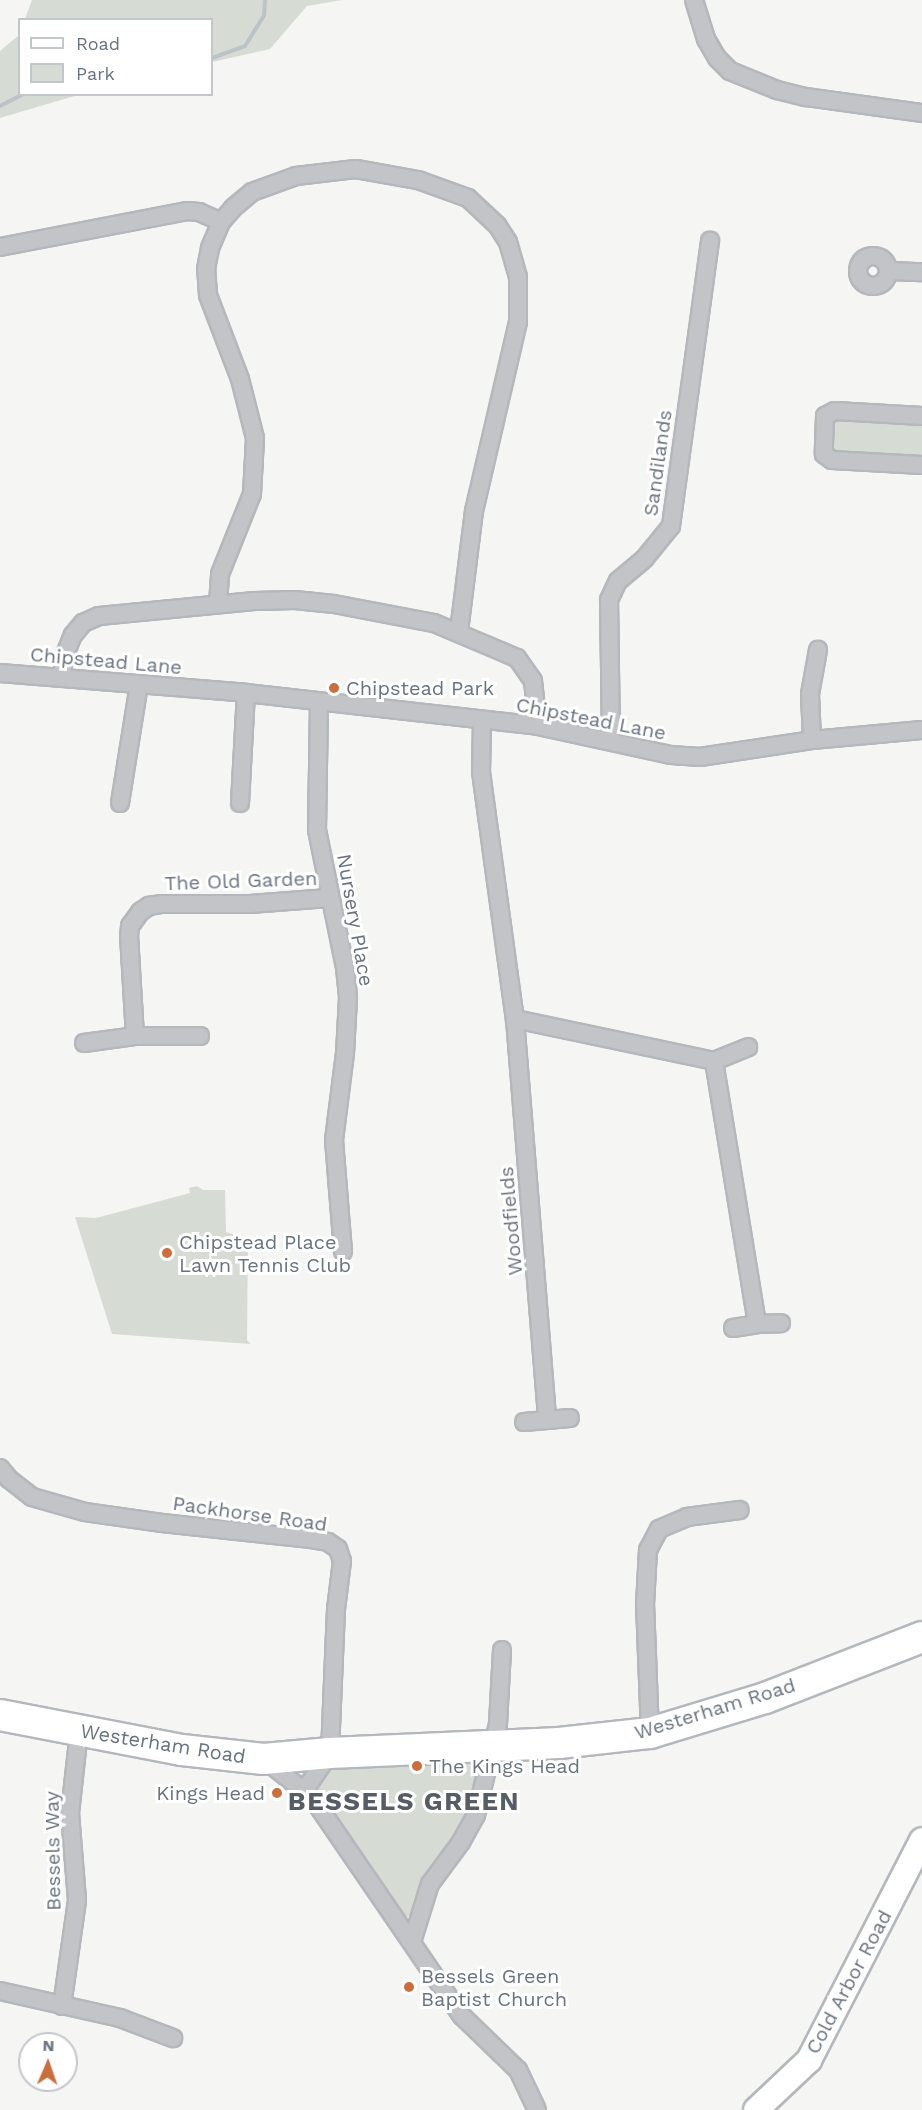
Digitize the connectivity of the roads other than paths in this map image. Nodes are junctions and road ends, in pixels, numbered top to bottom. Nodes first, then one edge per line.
1 (694, 0) edge
2 (922, 113) edge
3 (221, 222) junction
4 (710, 241) dead end
5 (0, 247) edge
6 (889, 271) dead end
7 (922, 272) edge
8 (922, 416) edge
9 (922, 465) edge
10 (218, 604) junction
11 (459, 632) junction
12 (818, 650) dead end
13 (0, 673) edge
14 (62, 678) junction
15 (139, 685) junction
16 (246, 693) junction
17 (319, 703) junction
18 (482, 721) junction
19 (538, 726) junction
20 (922, 730) edge
21 (812, 740) junction
22 (611, 741) junction
23 (120, 803) dead end
24 (240, 803) dead end
25 (329, 898) junction
26 (515, 1019) junction
27 (135, 1036) junction
28 (200, 1036) dead end
29 (84, 1043) dead end
30 (748, 1047) dead end
31 (714, 1061) junction
32 (343, 1252) dead end
33 (781, 1323) dead end
34 (757, 1324) junction
35 (733, 1328) dead end
36 (570, 1418) dead end
37 (547, 1420) junction
38 (524, 1422) dead end
39 (0, 1468) edge
40 (740, 1510) dead end
41 (922, 1637) edge
42 (502, 1650) dead end
43 (0, 1715) edge
44 (79, 1731) junction
45 (650, 1733) junction
46 (494, 1746) junction
47 (330, 1753) junction
48 (264, 1760) junction
49 (304, 1791) junction
50 (922, 1840) edge
51 (412, 1942) junction
52 (0, 1991) edge
53 (62, 2006) junction
54 (173, 2038) dead end
55 (537, 2110) edge
56 (756, 2110) edge

1 - 2 street
3 - 5 street
3 - 10 street
3 - 11 street
4 - 22 street, Sandilands
6 - 7 street
8 - 9 street
10 - 11 street
10 - 14 street
11 - 19 street
12 - 21 street
13 - 14 street, Chipstead Lane
14 - 15 street, Chipstead Lane
15 - 16 street, Chipstead Lane
15 - 23 street
16 - 17 street, Chipstead Lane
16 - 24 street
17 - 18 street, Chipstead Lane
17 - 25 street, Nursery Place
18 - 19 street, Chipstead Lane
18 - 26 street, Woodfields
19 - 22 street, Chipstead Lane
20 - 21 street, Chipstead Lane
21 - 22 street, Chipstead Lane
25 - 27 street, The Old Garden
25 - 32 street, Nursery Place
26 - 31 street
26 - 37 street, Woodfields
27 - 28 street
27 - 29 street
30 - 31 street
31 - 34 street
33 - 34 street
34 - 35 street
36 - 37 street
37 - 38 street
39 - 47 street, Packhorse Road
40 - 45 street
41 - 45 highway, Westerham Road
42 - 46 street
43 - 44 highway, Westerham Road
44 - 48 highway, Westerham Road
44 - 53 street, Bessels Way
45 - 46 highway, Westerham Road
46 - 47 highway, Westerham Road
46 - 51 street
47 - 48 highway, Westerham Road
47 - 49 street
48 - 49 street
49 - 51 street
50 - 56 main road, Cold Arbor Road
51 - 55 street
52 - 53 street
53 - 54 street

